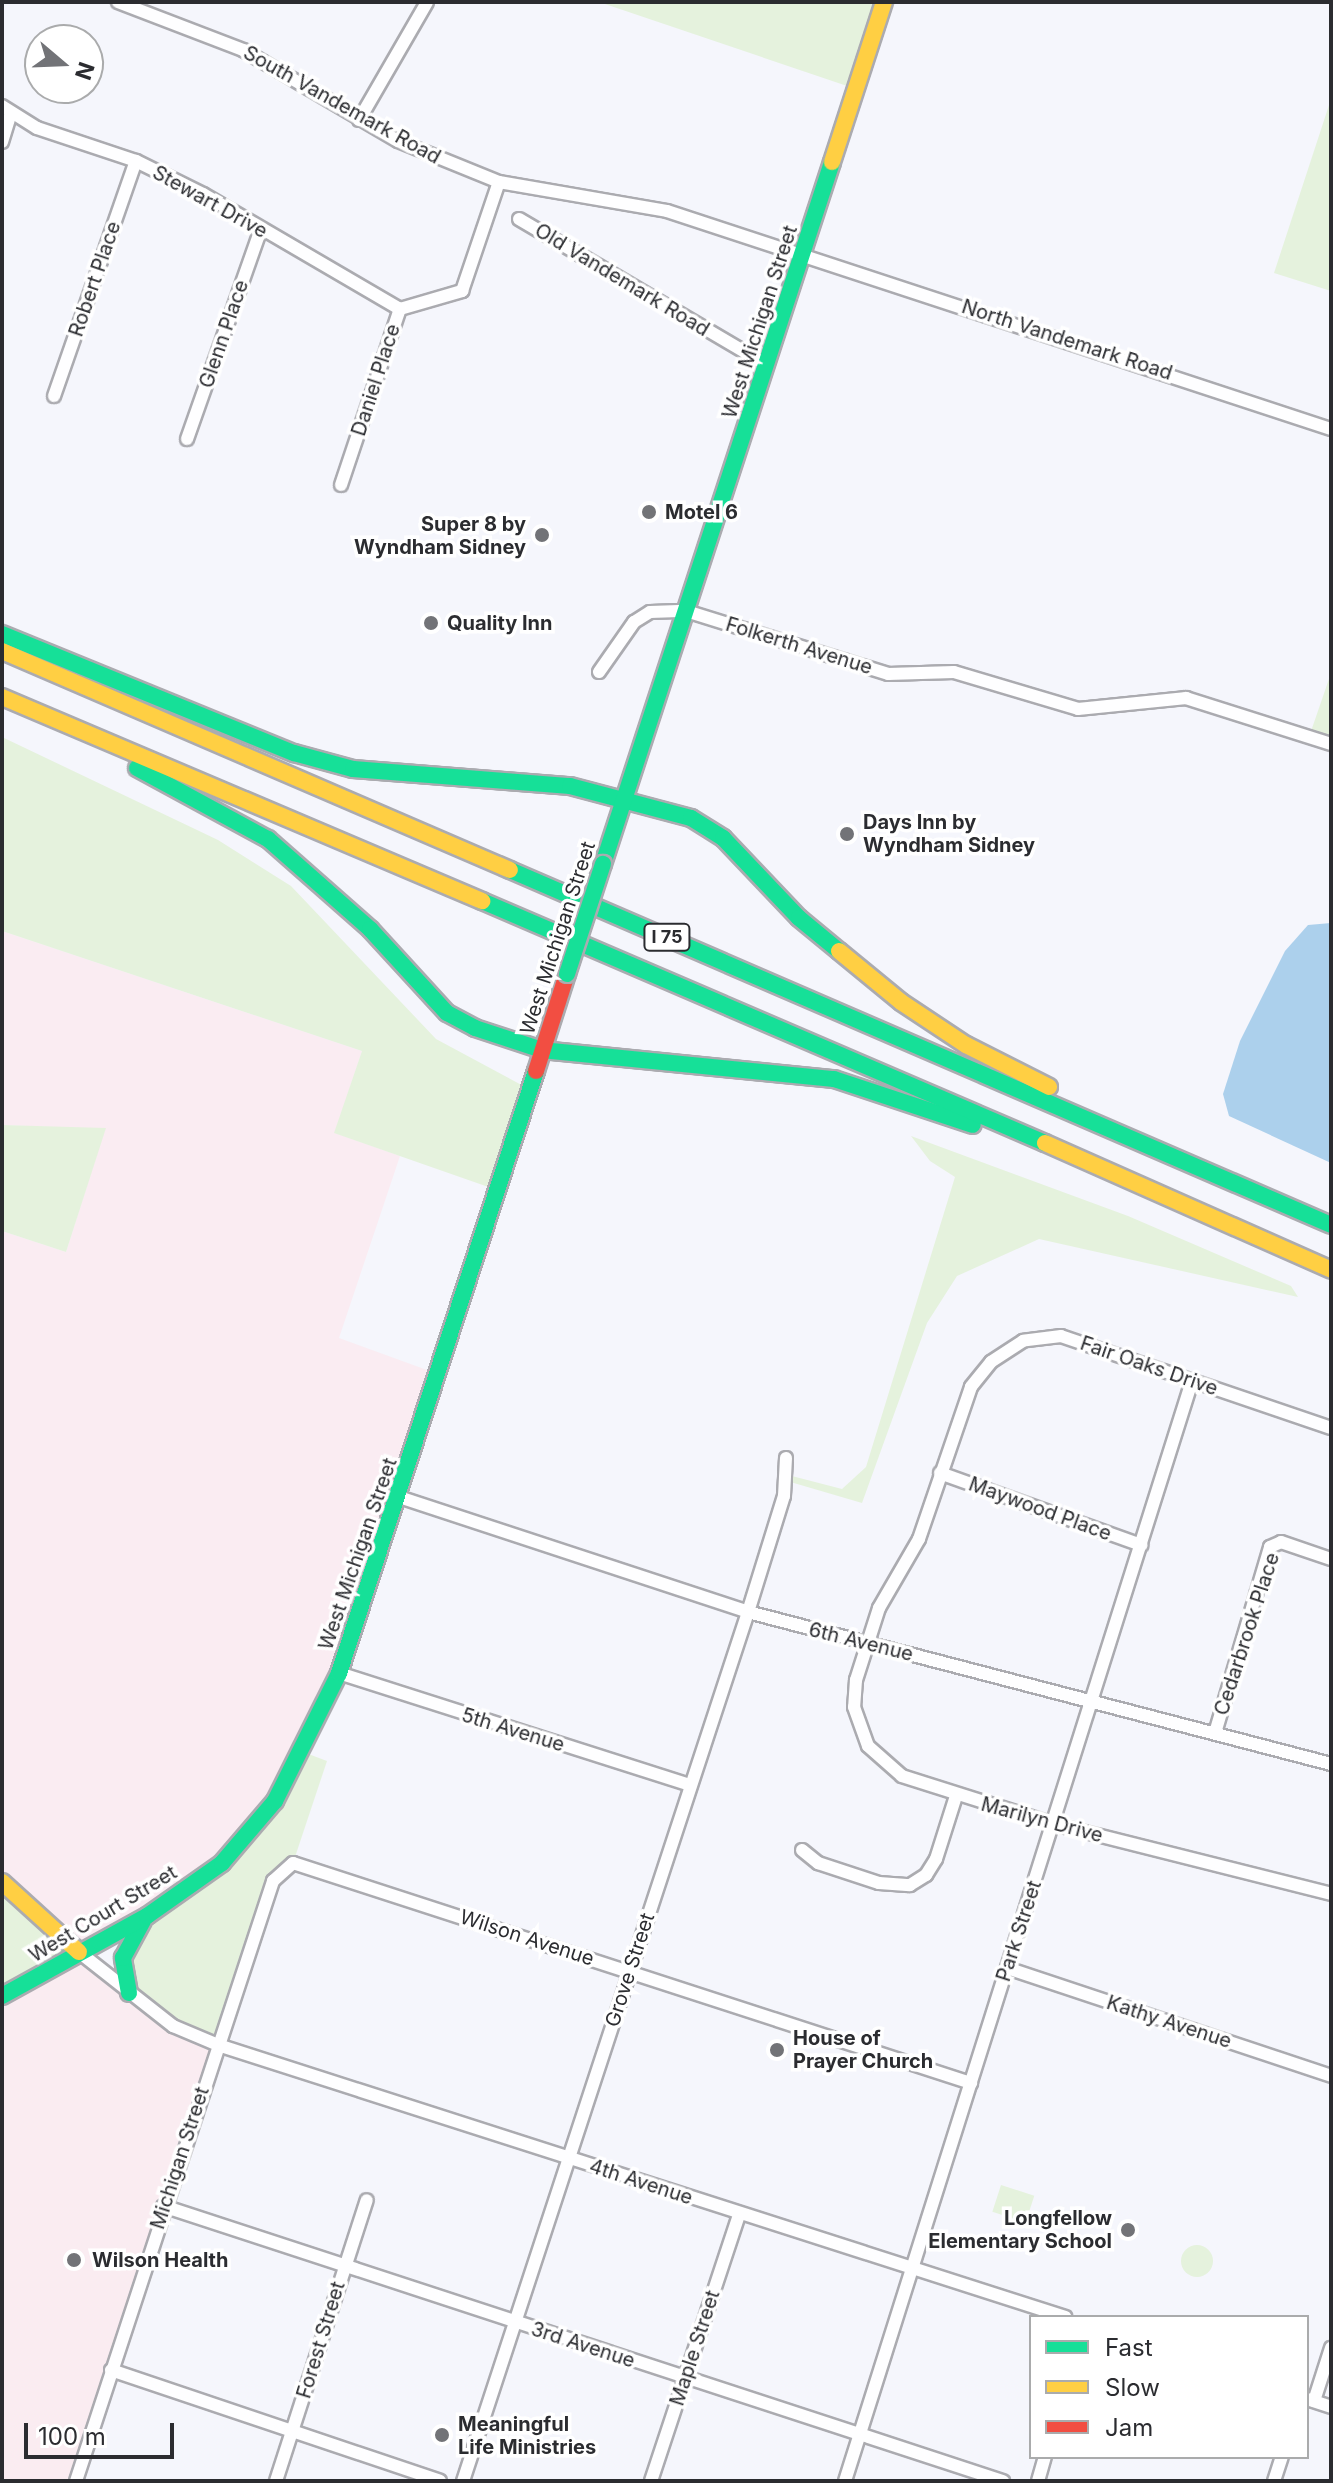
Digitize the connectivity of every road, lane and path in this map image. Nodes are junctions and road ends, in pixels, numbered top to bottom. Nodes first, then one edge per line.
1 (118, 2) edge
2 (427, 2) edge
3 (884, 2) edge
4 (6, 111) edge
5 (359, 120) junction
6 (2, 142) edge
7 (136, 161) junction
8 (499, 182) junction
9 (519, 219) dead end
10 (261, 229) junction
11 (803, 254) junction
12 (400, 309) junction
13 (767, 365) junction
14 (54, 396) dead end
15 (1331, 429) edge
16 (187, 439) dead end
17 (341, 485) dead end
18 (686, 611) junction
19 (2, 634) edge
20 (2, 651) edge
21 (599, 672) dead end
22 (2, 697) edge
23 (27, 707) junction
24 (1331, 744) edge
25 (626, 798) junction
26 (542, 1050) junction
27 (1161, 1151) junction
28 (1098, 1167) junction
29 (1331, 1225) edge
30 (1331, 1270) edge
31 (1192, 1381) junction
32 (1331, 1428) edge
33 (786, 1458) dead end
34 (940, 1473) junction
35 (399, 1497) junction
36 (1141, 1545) junction
37 (1331, 1559) edge
38 (748, 1612) junction
39 (867, 1644) junction
40 (339, 1673) junction
41 (1092, 1699) junction
42 (1215, 1733) junction
43 (1330, 1762) edge
44 (689, 1785) junction
45 (956, 1796) junction
46 (1053, 1824) junction
47 (802, 1850) dead end
48 (222, 1863) joint
49 (273, 1881) joint
50 (2, 1882) edge
51 (1331, 1894) edge
52 (147, 1916) junction
53 (79, 1952) junction
54 (1007, 1968) junction
55 (630, 1971) junction
56 (129, 1993) junction
57 (2, 1996) edge
58 (218, 2045) junction
59 (1331, 2076) edge
60 (971, 2083) junction
61 (570, 2159) junction
62 (367, 2200) dead end
63 (163, 2206) junction
64 (739, 2215) junction
65 (343, 2266) junction
66 (911, 2270) junction
67 (1058, 2315) edge
68 (515, 2323) junction
69 (1331, 2348) edge
70 (111, 2370) junction
71 (686, 2377) junction
72 (1310, 2400) edge
73 (1331, 2407) edge
74 (292, 2433) junction
75 (859, 2436) junction
76 (1044, 2459) edge
77 (1281, 2459) edge
78 (76, 2481) edge
79 (276, 2481) edge
80 (440, 2481) edge
81 (463, 2481) edge
82 (651, 2481) edge
83 (845, 2481) edge
84 (1003, 2481) edge
85 (1038, 2481) edge
86 (1274, 2481) edge

1 - 5 street, South Vandemark Road
2 - 5 street
3 - 11 main road, West Michigan Street
4 - 6 street
4 - 7 street, Stewart Drive
5 - 8 street, South Vandemark Road
7 - 10 street, Stewart Drive
7 - 14 street, Robert Place
8 - 11 street, South Vandemark Road
8 - 12 street, Daniel Place
9 - 13 street, Old Vandemark Road
10 - 12 street, Stewart Drive
10 - 16 street, Glenn Place
11 - 13 main road, West Michigan Street
11 - 15 street, North Vandemark Road
12 - 17 street, Daniel Place
13 - 18 main road, West Michigan Street
18 - 21 street
18 - 24 street, Folkerth Avenue
18 - 25 main road, West Michigan Street
19 - 25 main road
20 - 27 main road, I 75
22 - 23 main road, I 75
23 - 26 main road
23 - 28 main road, I 75
25 - 26 main road, West Michigan Street, bridge
25 - 27 main road
26 - 28 main road
26 - 35 main road, West Michigan Street
27 - 29 main road, I 75
28 - 30 main road, I 75
31 - 32 street, Fair Oaks Drive
31 - 34 street, Fair Oaks Drive
31 - 36 street, Park Street
33 - 38 street, Grove Street
34 - 36 street, Maywood Place
34 - 39 street, Fair Oaks Drive
35 - 38 street, 6th Avenue
35 - 40 main road, West Michigan Street
36 - 41 street, Park Street
37 - 42 street, Cedarbrook Place
38 - 39 street, 6th Avenue
38 - 44 street, Grove Street
39 - 41 street, 6th Avenue
39 - 45 street, Marilyn Drive
40 - 44 street, 5th Avenue
40 - 48 main road, West Michigan Street
41 - 42 street, 6th Avenue
41 - 46 street, Park Street
42 - 43 street, 6th Avenue
44 - 55 street, Grove Street
45 - 46 street, Marilyn Drive
45 - 47 street
46 - 51 street, Marilyn Drive
46 - 54 street, Park Street
48 - 52 main road, West Court Street
49 - 55 street, Wilson Avenue
49 - 58 street, Michigan Street
50 - 53 main road
52 - 53 main road, West Court Street
52 - 56 main road
53 - 56 street, 4th Avenue
53 - 57 main road, West Court Street
54 - 59 street, Kathy Avenue
54 - 60 street, Park Street
55 - 60 street, Wilson Avenue
55 - 61 street, Grove Street
56 - 58 street, 4th Avenue
58 - 61 street, 4th Avenue
58 - 63 street, Michigan Street
60 - 66 street, Park Street
61 - 64 street, 4th Avenue
61 - 68 street, Grove Street
62 - 65 street, Forest Street
63 - 65 street, 3rd Avenue
63 - 70 street, Michigan Street
64 - 66 street, 4th Avenue
64 - 71 street, Maple Street
65 - 68 street, 3rd Avenue
65 - 74 street, Forest Street
66 - 67 street, 4th Avenue
66 - 75 street, Park Street
68 - 71 street, 3rd Avenue
68 - 81 street, Grove Street
69 - 72 street
70 - 74 street
70 - 78 street, Michigan Street
71 - 75 street, 3rd Avenue
71 - 82 street, Maple Street
72 - 73 street
74 - 79 street, Forest Street
74 - 80 street
75 - 83 street, Park Street
75 - 84 street, 3rd Avenue
76 - 85 street
77 - 86 street

